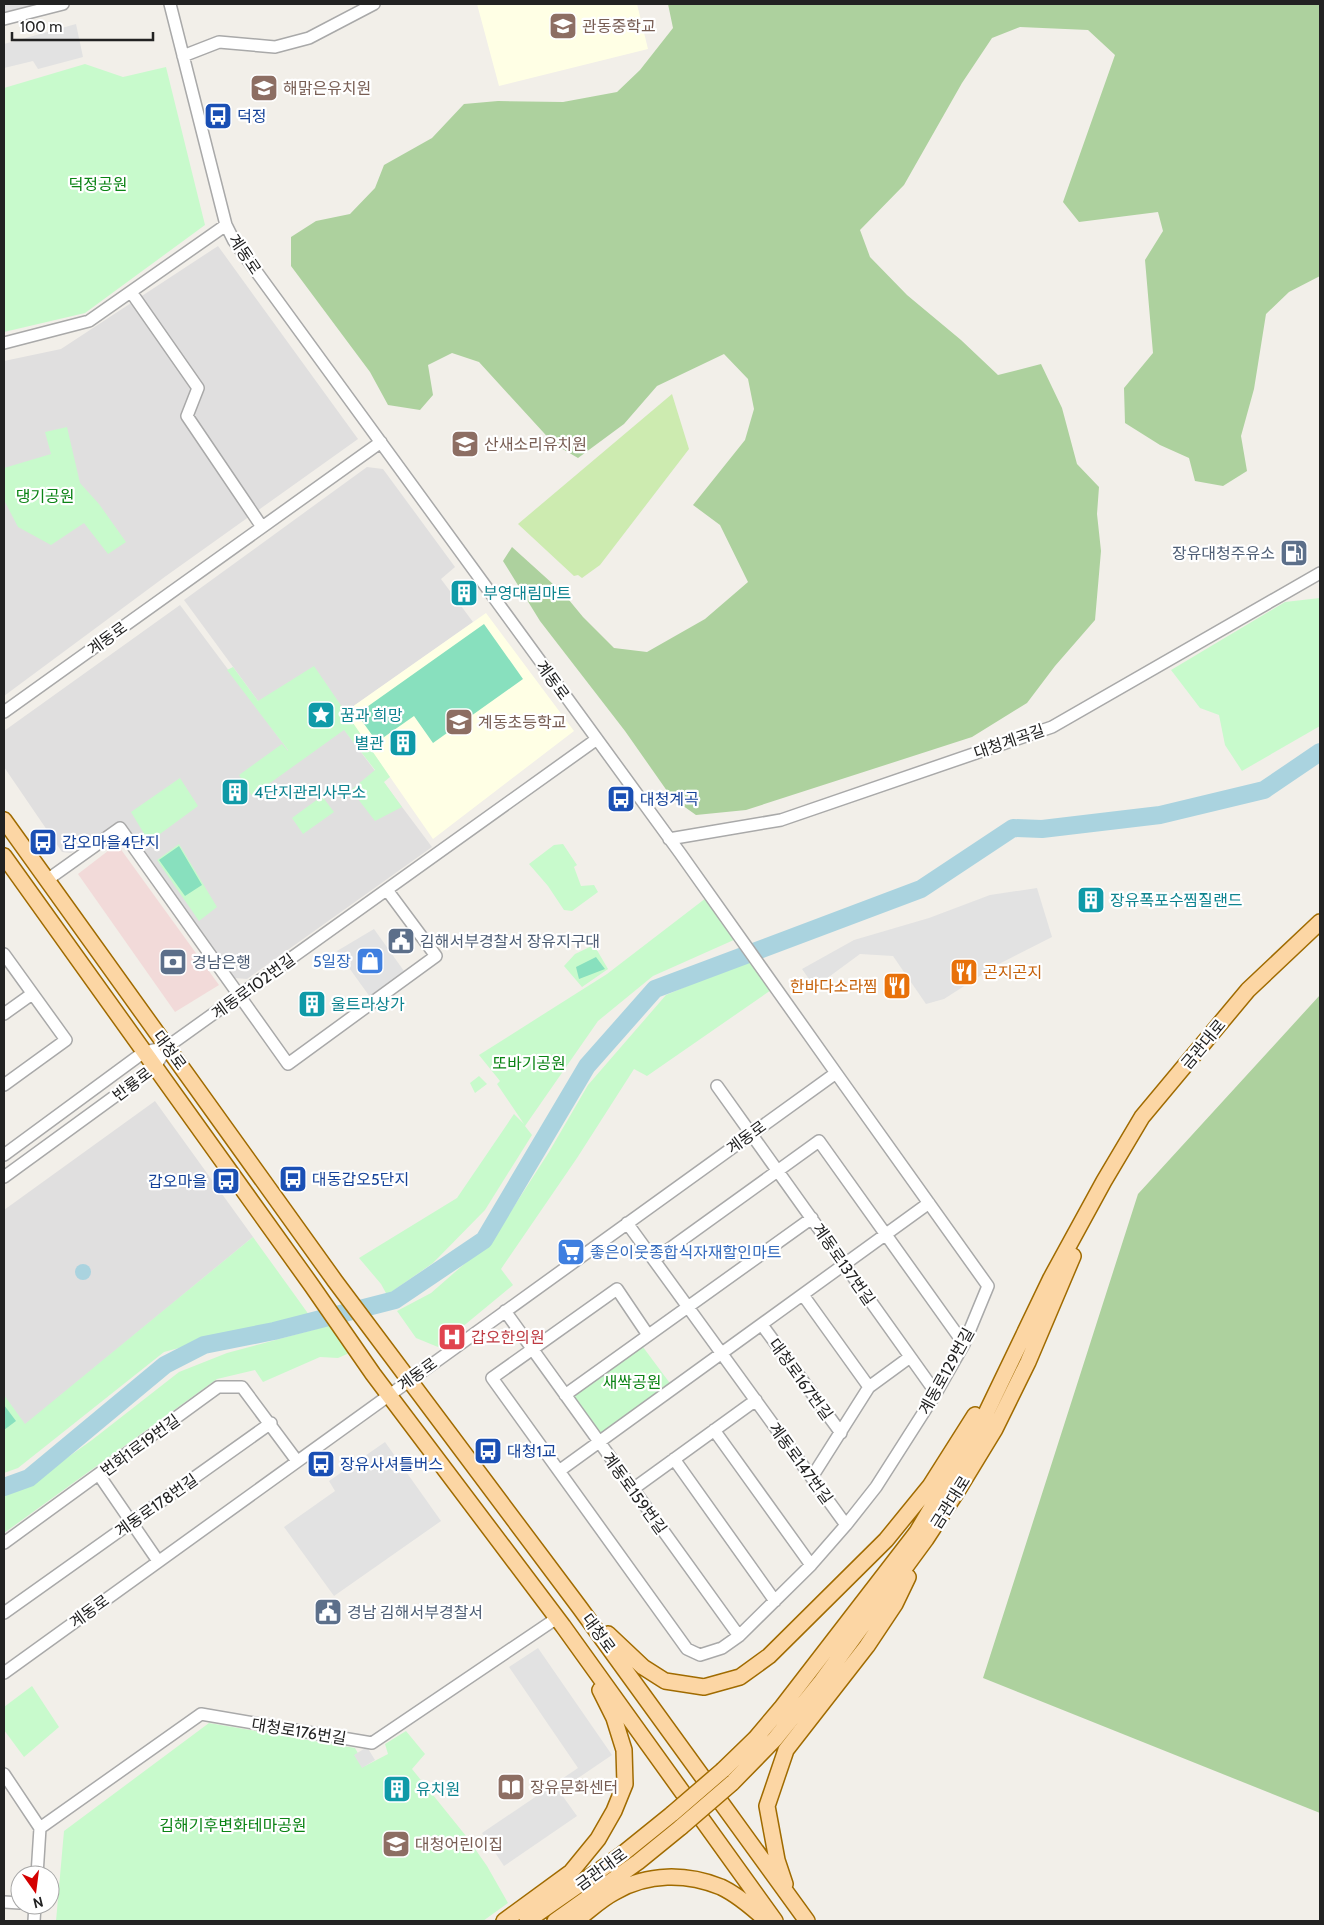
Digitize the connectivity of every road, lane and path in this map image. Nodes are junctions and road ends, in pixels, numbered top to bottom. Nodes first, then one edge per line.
1 (63, 4) edge
2 (170, 4) edge
3 (374, 4) edge
4 (4, 19) edge
5 (183, 56) junction
6 (226, 225) junction
7 (131, 292) junction
8 (4, 343) edge
9 (381, 442) junction
10 (262, 527) junction
11 (1320, 573) edge
12 (4, 712) edge
13 (597, 739) junction
14 (4, 820) edge
15 (669, 839) junction
16 (4, 856) edge
17 (47, 880) junction
18 (387, 890) junction
19 (1320, 922) edge
20 (4, 954) edge
21 (32, 994) junction
22 (239, 996) junction
23 (4, 1014) edge
24 (167, 1047) junction
25 (144, 1052) junction
26 (156, 1068) junction
27 (836, 1072) junction
28 (4, 1084) edge
29 (718, 1086) dead end
30 (751, 1133) junction
31 (4, 1155) edge
32 (778, 1171) junction
33 (4, 1178) edge
34 (1104, 1180) junction
35 (929, 1203) junction
36 (812, 1218) junction
37 (628, 1223) junction
38 (885, 1235) junction
39 (654, 1260) junction
40 (845, 1264) junction
41 (803, 1295) junction
42 (688, 1306) junction
43 (505, 1311) junction
44 (762, 1325) junction
45 (648, 1334) junction
46 (964, 1344) junction
47 (532, 1349) junction
48 (1016, 1351) junction
49 (722, 1353) junction
50 (910, 1357) junction
51 (409, 1380) junction
52 (869, 1387) junction
53 (936, 1393) junction
54 (565, 1395) junction
55 (388, 1396) junction
56 (756, 1400) junction
57 (271, 1423) junction
58 (714, 1430) junction
59 (841, 1433) junction
60 (599, 1442) junction
61 (674, 1459) junction
62 (297, 1461) junction
63 (559, 1471) junction
64 (99, 1475) junction
65 (812, 1477) junction
66 (633, 1489) junction
67 (131, 1522) junction
68 (846, 1525) junction
69 (926, 1539) junction
70 (4, 1543) edge
71 (158, 1562) junction
72 (811, 1565) junction
73 (775, 1600) junction
74 (580, 1608) junction
75 (4, 1613) edge
76 (560, 1622) junction
77 (739, 1636) junction
78 (4, 1673) edge
79 (4, 1774) edge
80 (40, 1828) junction
81 (38, 1865) edge
82 (791, 1900) junction
83 (504, 1921) edge
84 (527, 1921) edge
85 (555, 1921) edge
86 (575, 1921) edge
87 (767, 1921) edge
88 (775, 1921) edge
89 (807, 1921) edge

1 - 4 street
2 - 5 street, 계동로
3 - 5 street
5 - 6 street, 계동로
6 - 7 street
6 - 9 street, 계동로
7 - 8 street
7 - 10 street
9 - 10 street, 계동로
9 - 13 street, 계동로
10 - 12 street, 계동로
11 - 15 street, 대청계곡길
13 - 15 street, 계동로
13 - 18 street, 계동로102번길
14 - 17 main road, 대청로
15 - 27 street, 계동로
16 - 25 main road, 대청로
17 - 22 street
17 - 24 main road, 대청로
18 - 22 street, 계동로102번길
18 - 22 street
19 - 34 main road, 금관대로
20 - 21 street
21 - 23 street
21 - 28 street
22 - 24 street, 계동로102번길
24 - 25 street, 반룡로
24 - 26 street, 반룡로
24 - 51 main road, 대청로
25 - 26 main road, 대청로
25 - 31 street, 반룡로
26 - 33 street, 반룡로
26 - 55 main road, 대청로
27 - 30 street, 계동로
27 - 35 street, 계동로129번길
29 - 30 street, 계동로137번길
30 - 32 street, 계동로137번길
30 - 37 street, 계동로
32 - 36 street, 계동로137번길
32 - 38 street
32 - 39 street
34 - 48 main road, 금관대로
34 - 69 main road, 금관대로
35 - 38 street, 대청로167번길
35 - 46 street, 계동로129번길
36 - 40 street, 계동로137번길
36 - 42 street
37 - 39 street, 계동로147번길
37 - 43 street, 계동로
38 - 40 street, 대청로167번길
38 - 46 street
39 - 42 street, 계동로147번길
40 - 41 street, 대청로167번길
40 - 50 street, 계동로137번길
41 - 44 street, 대청로167번길
41 - 52 street
42 - 45 street
42 - 49 street, 계동로147번길
43 - 47 street, 계동로159번길
43 - 51 street, 계동로
44 - 49 street, 대청로167번길
44 - 59 street, 대청로167번길
45 - 47 street
45 - 54 street
46 - 53 street, 계동로129번길
47 - 54 street, 계동로159번길
47 - 63 street
48 - 74 main road
48 - 84 main road, 금관대로, bridge
49 - 56 street, 계동로147번길
49 - 60 street, 대청로167번길
50 - 52 street
50 - 53 street, 계동로137번길
51 - 55 street, 계동로
51 - 74 main road, 대청로
52 - 59 street
53 - 68 street, 계동로129번길
54 - 60 street, 계동로159번길
55 - 62 street, 계동로
55 - 76 main road, 대청로
56 - 58 street
56 - 65 street, 계동로147번길
57 - 62 street
57 - 64 street, 번화1로19번길
57 - 67 street, 계동로178번길
58 - 61 street
58 - 72 street
59 - 65 street
60 - 63 street, 대청로167번길
60 - 66 street, 계동로159번길
61 - 66 street
61 - 73 street
62 - 71 street, 계동로
63 - 77 street, 계동로129번길
64 - 67 street
64 - 70 street, 번화1로19번길
65 - 68 street, 계동로147번길
66 - 77 street, 계동로159번길
67 - 71 street
67 - 75 street, 계동로178번길
68 - 72 street, 계동로129번길
69 - 82 main road
69 - 85 main road, 금관대로, bridge
71 - 78 street, 계동로
72 - 73 street, 계동로129번길
73 - 77 street, 계동로129번길
74 - 82 main road, 대청로
76 - 80 street, 대청로176번길
76 - 83 main road
76 - 88 main road, 대청로
79 - 80 street
80 - 81 street
82 - 89 main road, 대청로
86 - 87 main road

